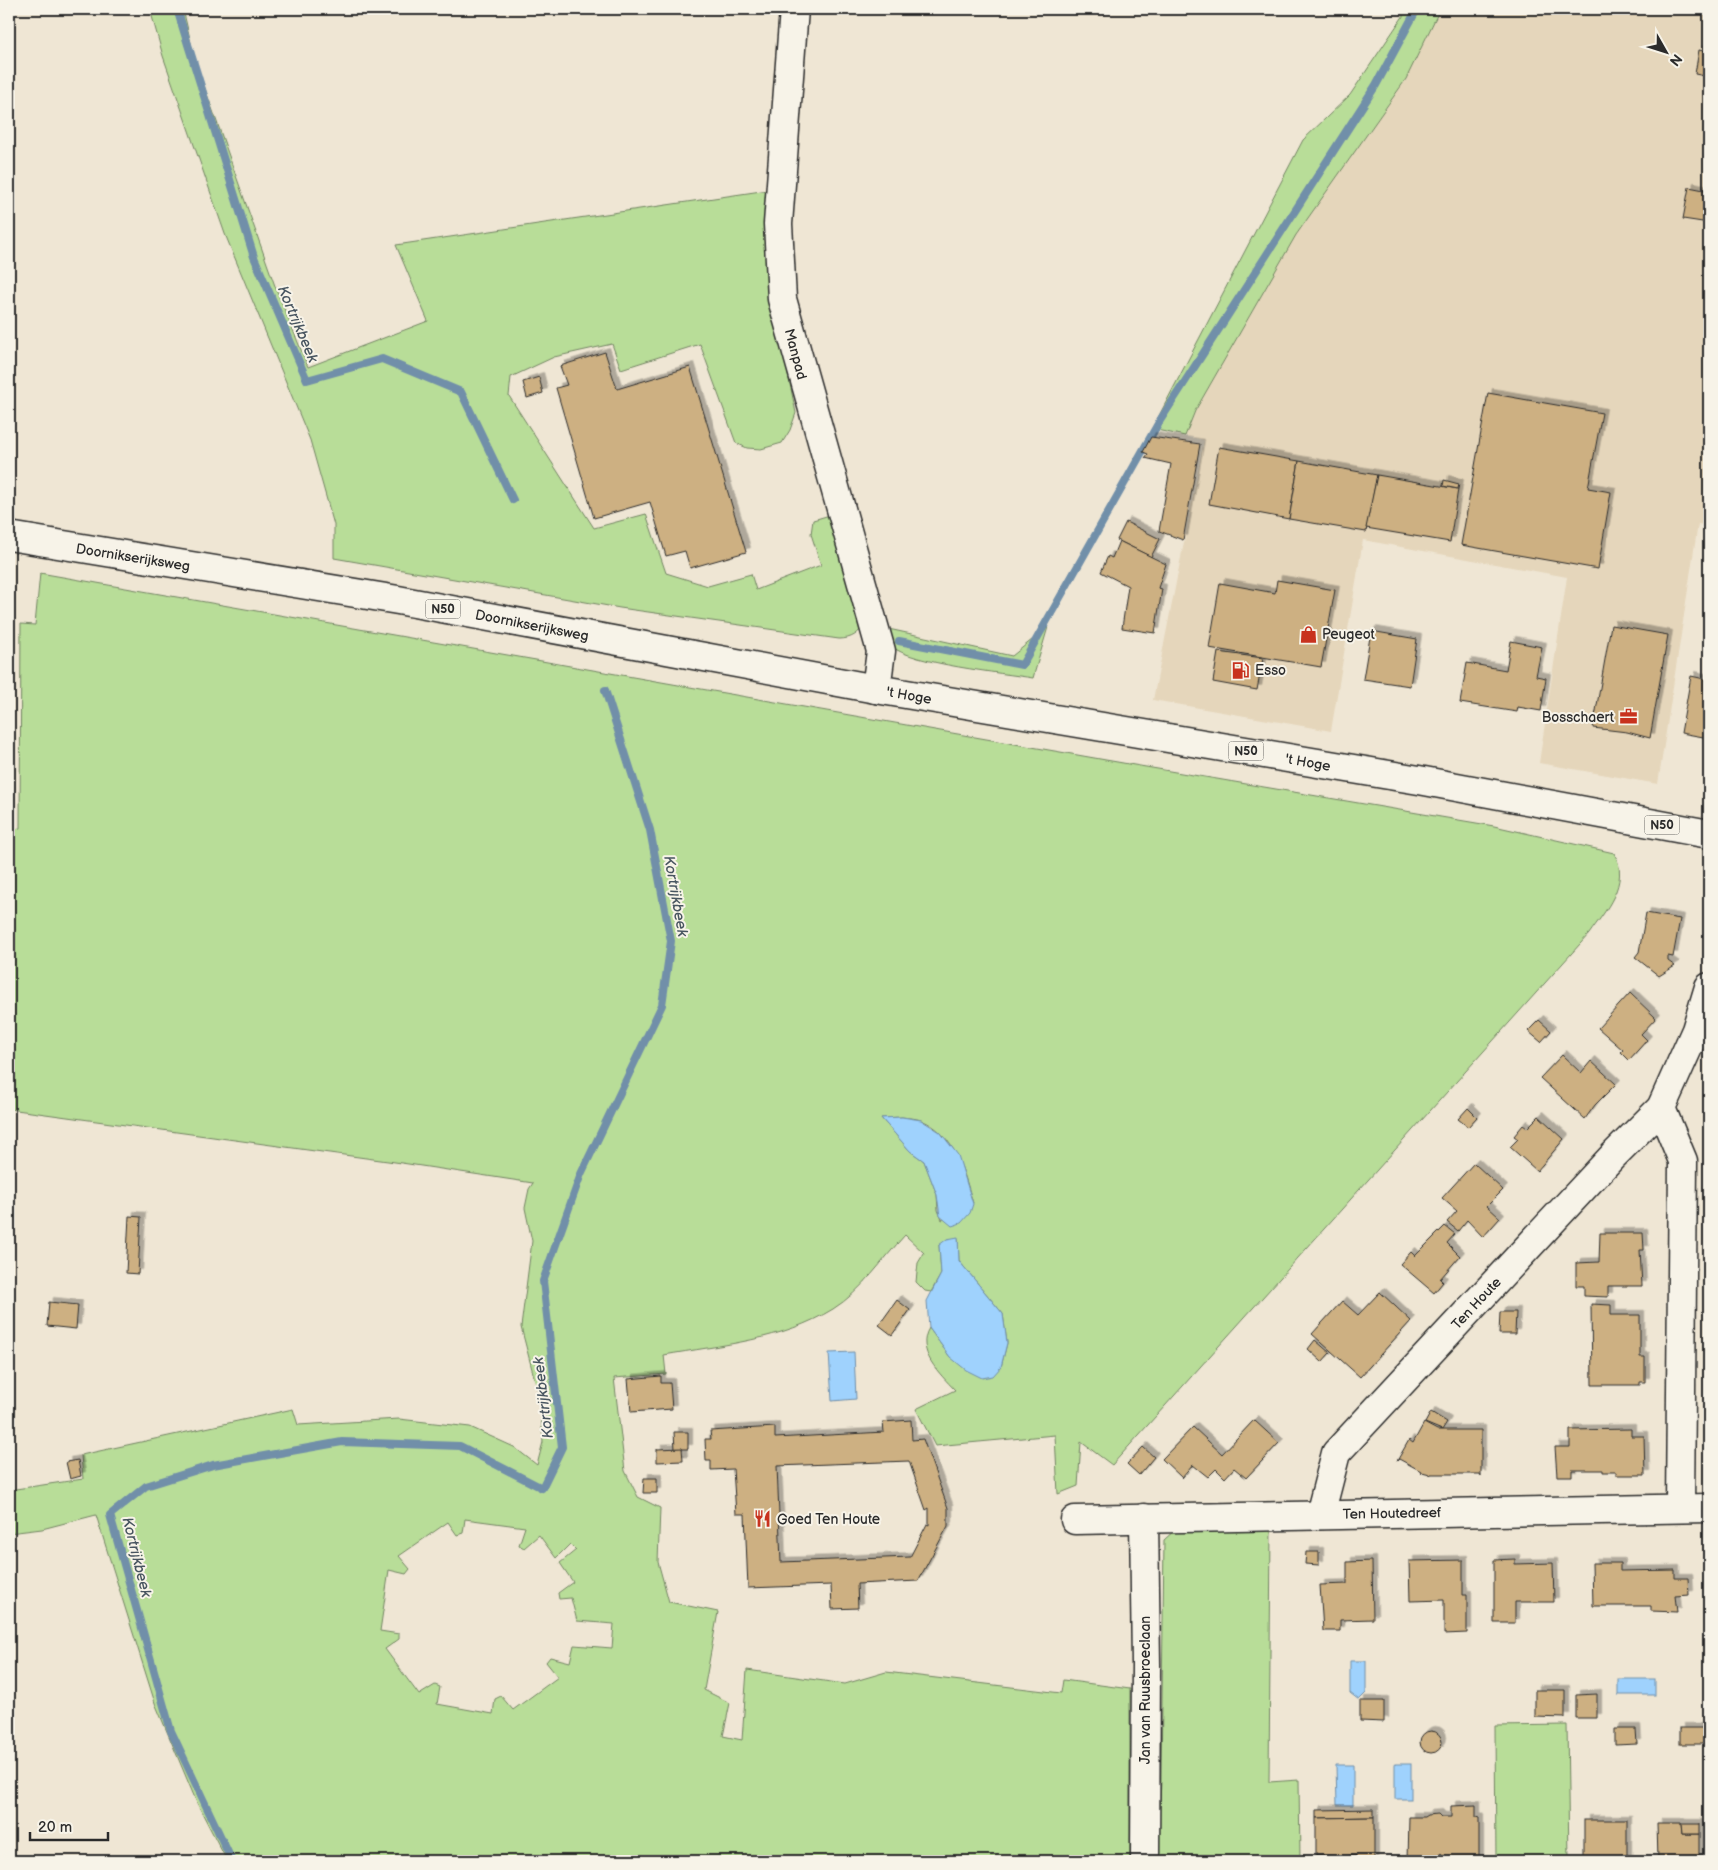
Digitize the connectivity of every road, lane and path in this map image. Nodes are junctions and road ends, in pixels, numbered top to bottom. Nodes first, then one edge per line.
1 (794, 9) edge
2 (9, 536) edge
3 (876, 689) junction
4 (1709, 834) edge
5 (1709, 987) edge
6 (1661, 1108) junction
7 (1680, 1508) junction
8 (1709, 1508) edge
9 (1320, 1515) junction
10 (1144, 1518) junction
11 (1075, 1520) dead end
12 (1145, 1861) edge

1 - 3 street, Manpad
2 - 3 street, Doornikserijksweg / N50
3 - 4 street, 't Hoge / N50
5 - 6 street, Ten Houte
6 - 7 street
6 - 9 street, Ten Houte
7 - 8 street, Ten Houtedreef
7 - 9 street, Ten Houtedreef
9 - 10 street, Ten Houtedreef
10 - 11 street, Ten Houtedreef
10 - 12 street, Jan van Ruusbroeclaan

